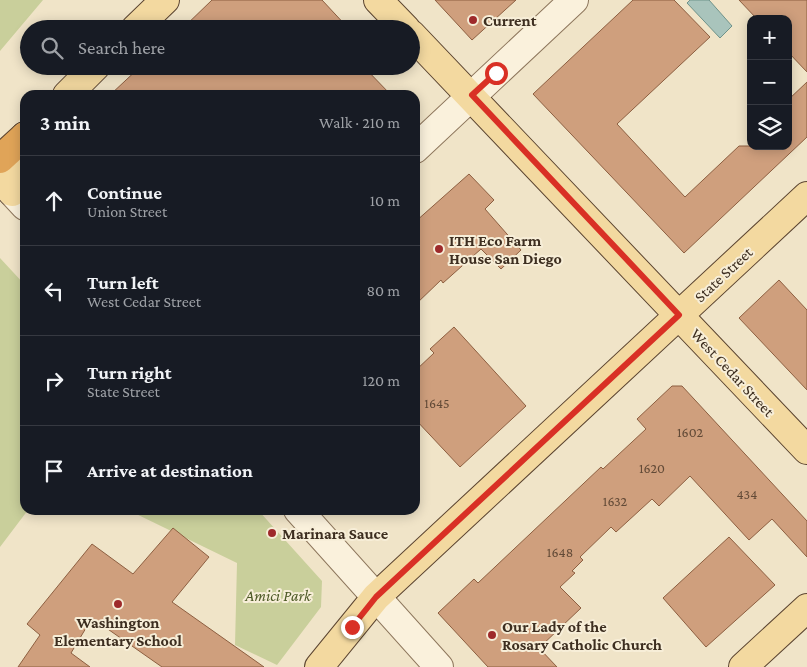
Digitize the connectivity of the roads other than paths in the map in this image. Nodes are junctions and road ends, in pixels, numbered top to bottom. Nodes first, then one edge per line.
1 (165, 0) edge
2 (378, 0) edge
3 (574, 0) edge
4 (144, 20) edge
5 (397, 20) edge
6 (420, 43) edge
7 (87, 75) edge
8 (72, 90) edge
9 (472, 95) junction
10 (20, 140) edge
11 (20, 144) edge
12 (420, 144) edge
13 (0, 158) edge
14 (807, 196) edge
15 (19, 199) edge
16 (679, 315) junction
17 (807, 450) edge
18 (302, 515) edge
19 (376, 597) junction
20 (807, 608) edge
21 (319, 667) edge
22 (439, 667) edge
23 (743, 667) edge

1 - 4 main road
2 - 5 main road
3 - 9 street
6 - 9 main road, West Cedar Street
7 - 8 main road
9 - 12 street
9 - 16 main road, West Cedar Street
10 - 13 highway
11 - 15 main road
14 - 16 main road, State Street
16 - 17 main road, West Cedar Street
16 - 19 main road, State Street
18 - 19 street
19 - 21 main road, State Street
19 - 22 street
20 - 23 main road

